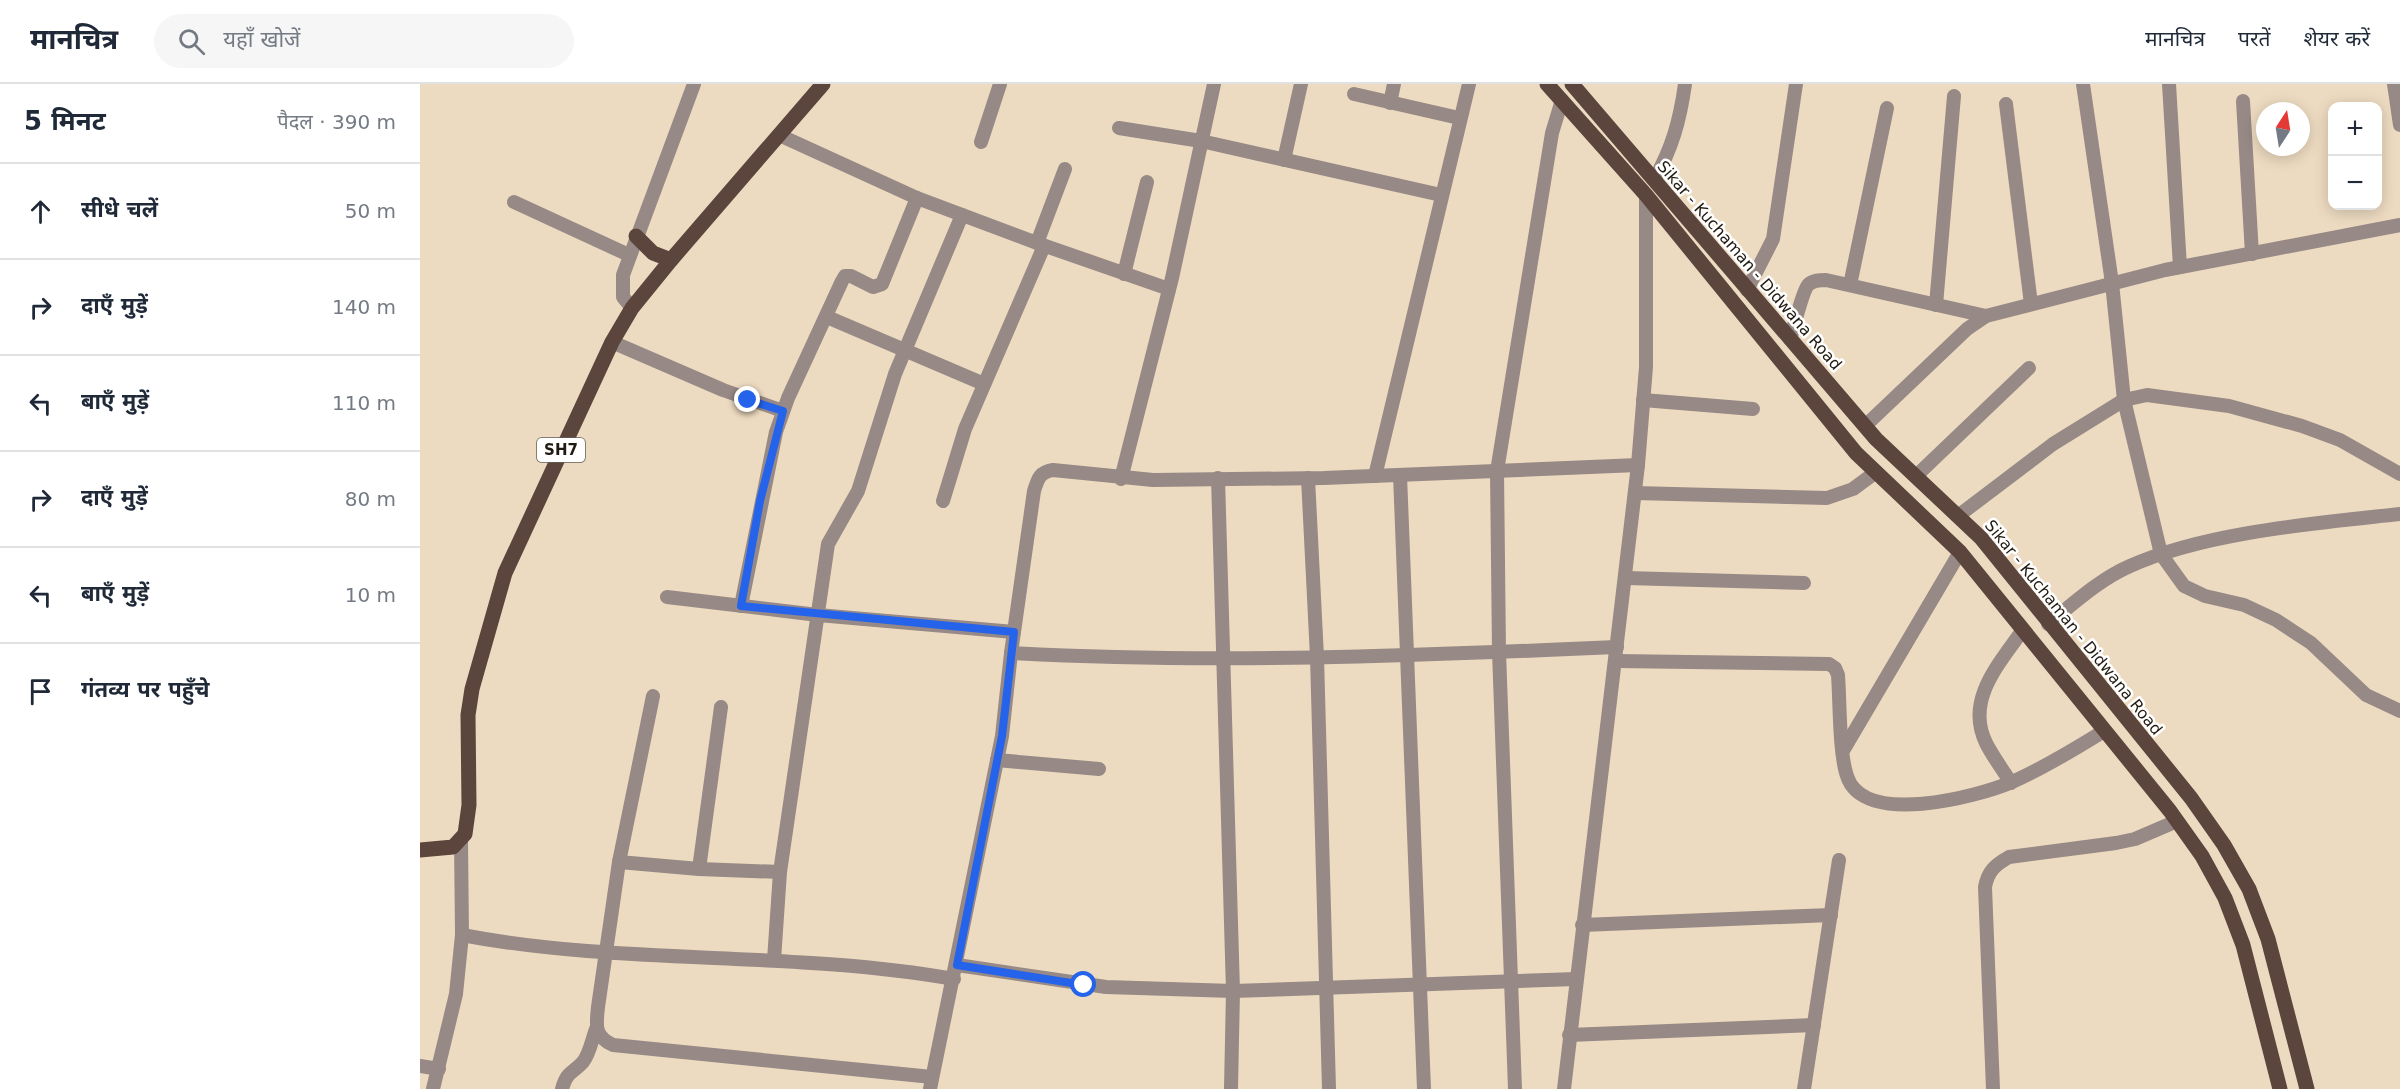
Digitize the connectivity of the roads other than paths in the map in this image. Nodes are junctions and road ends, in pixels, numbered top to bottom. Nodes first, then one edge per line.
1 (694, 84) edge
2 (823, 84) edge
3 (1000, 84) edge
4 (1214, 84) edge
5 (1301, 84) edge
6 (1394, 84) edge
7 (1469, 84) edge
8 (1547, 84) edge
9 (1572, 84) edge
10 (1685, 84) edge
11 (1796, 84) edge
12 (2084, 84) edge
13 (2169, 84) edge
14 (2394, 84) edge
15 (1354, 94) dead end
16 (1954, 96) dead end
17 (1562, 100) junction
18 (2243, 101) dead end
19 (1390, 103) junction
20 (2006, 104) dead end
21 (1887, 108) dead end
22 (1459, 118) junction
23 (2400, 125) edge
24 (1119, 128) dead end
25 (779, 135) junction
26 (1201, 141) junction
27 (981, 142) dead end
28 (1284, 160) junction
29 (1065, 169) dead end
30 (1654, 180) junction
31 (1147, 182) dead end
32 (1441, 195) junction
33 (1646, 195) junction
34 (917, 198) junction
35 (514, 202) dead end
36 (962, 215) junction
37 (2400, 225) edge
38 (636, 236) junction
39 (1040, 245) junction
40 (2252, 254) junction
41 (629, 255) junction
42 (671, 260) junction
43 (2180, 267) junction
44 (1124, 273) junction
45 (2112, 284) junction
46 (1850, 285) junction
47 (1169, 289) junction
48 (1748, 290) junction
49 (2031, 304) junction
50 (1936, 305) junction
51 (632, 308) junction
52 (1986, 316) junction
53 (827, 317) junction
54 (1790, 339) junction
55 (612, 342) junction
56 (905, 350) junction
57 (2029, 368) dead end
58 (984, 384) junction
59 (1643, 400) junction
60 (2124, 400) junction
61 (1753, 409) dead end
62 (783, 411) junction
63 (1865, 426) junction
64 (1638, 465) junction
65 (1497, 471) junction
66 (1876, 472) junction
67 (2400, 474) edge
68 (1400, 475) junction
69 (1375, 476) junction
70 (1916, 477) junction
71 (1218, 478) junction
72 (1308, 478) junction
73 (1121, 479) junction
74 (1635, 493) junction
75 (943, 501) dead end
76 (2400, 514) edge
77 (1958, 516) junction
78 (1960, 552) junction
79 (2161, 554) junction
80 (1626, 578) junction
81 (1804, 583) dead end
82 (667, 597) dead end
83 (741, 606) junction
84 (818, 615) junction
85 (2048, 624) junction
86 (2022, 631) junction
87 (1014, 632) junction
88 (1617, 647) junction
89 (1011, 652) junction
90 (1499, 652) junction
91 (1409, 655) junction
92 (1317, 657) junction
93 (1221, 659) junction
94 (1616, 661) junction
95 (653, 696) dead end
96 (722, 707) dead end
97 (2400, 711) edge
98 (2104, 731) junction
99 (1844, 749) junction
100 (997, 760) junction
101 (1099, 769) dead end
102 (2011, 783) junction
103 (2177, 821) junction
104 (461, 840) junction
105 (420, 850) edge
106 (1839, 861) dead end
107 (619, 862) junction
108 (699, 869) junction
109 (780, 872) junction
110 (1831, 915) junction
111 (1582, 925) junction
112 (462, 935) junction
113 (607, 954) junction
114 (774, 960) junction
115 (955, 972) junction
116 (1513, 979) junction
117 (1576, 979) junction
118 (1420, 985) junction
119 (1326, 988) junction
120 (1233, 991) junction
121 (1814, 1025) junction
122 (596, 1029) junction
123 (1569, 1035) junction
124 (420, 1066) edge
125 (439, 1069) junction
126 (931, 1083) edge
127 (435, 1088) edge
128 (562, 1089) edge
129 (1231, 1089) edge
130 (1329, 1089) edge
131 (1424, 1089) edge
132 (1515, 1089) edge
133 (1564, 1089) edge
134 (1804, 1089) edge
135 (1993, 1089) edge
136 (2280, 1089) edge
137 (2307, 1089) edge

1 - 38 street
2 - 25 main road, SH7
3 - 27 street
4 - 26 street
5 - 28 street
6 - 19 street
7 - 22 street
8 - 17 main road, Sikar - Kuchaman - Didwana Road
9 - 30 main road, Sikar - Kuchaman - Didwana Road
10 - 30 street
11 - 48 street
12 - 45 street
13 - 43 street
14 - 23 street
15 - 19 street
16 - 50 street
17 - 33 main road, Sikar - Kuchaman - Didwana Road
17 - 65 street
18 - 40 street
19 - 22 street
20 - 49 street
21 - 46 street
22 - 32 street
24 - 26 street
25 - 34 street
25 - 42 main road, SH7
26 - 28 street
26 - 47 street
28 - 32 street
29 - 39 street
30 - 48 main road, Sikar - Kuchaman - Didwana Road
31 - 44 street
32 - 69 street
33 - 59 street
33 - 66 main road, Sikar - Kuchaman - Didwana Road
34 - 36 street
34 - 53 street
35 - 41 street
36 - 39 street
36 - 56 street
37 - 40 street
38 - 41 street
38 - 42 main road
39 - 44 street
39 - 58 street
40 - 43 street
41 - 51 street
42 - 51 main road, SH7
43 - 45 street
44 - 47 street
45 - 49 street
45 - 60 street
46 - 50 street
46 - 54 street
47 - 73 street
48 - 54 main road, Sikar - Kuchaman - Didwana Road
49 - 52 street
50 - 52 street
51 - 55 main road, SH7
52 - 63 street
53 - 56 street
53 - 62 street
54 - 63 main road, Sikar - Kuchaman - Didwana Road
55 - 62 street
55 - 104 main road, SH7
56 - 58 street
56 - 84 street
57 - 70 street
58 - 75 street
59 - 61 street
59 - 64 street
60 - 67 street
60 - 77 street
60 - 79 street
62 - 83 street
63 - 70 main road, Sikar - Kuchaman - Didwana Road
64 - 65 street
64 - 74 street
65 - 68 street
65 - 90 street
66 - 74 street
66 - 78 main road, Sikar - Kuchaman - Didwana Road
68 - 69 street
68 - 91 street
69 - 72 street
70 - 77 main road, Sikar - Kuchaman - Didwana Road
71 - 72 street
71 - 73 street
71 - 93 street
72 - 92 street
73 - 87 street
74 - 80 street
76 - 79 street
77 - 85 main road, Sikar - Kuchaman - Didwana Road
78 - 86 main road, Sikar - Kuchaman - Didwana Road
78 - 99 street
79 - 85 street
79 - 97 street
80 - 81 street
80 - 88 street
82 - 83 street
83 - 84 street
84 - 87 street
84 - 109 street
85 - 137 main road, Sikar - Kuchaman - Didwana Road
86 - 98 main road, Sikar - Kuchaman - Didwana Road
86 - 102 street
87 - 89 street
88 - 90 street
88 - 94 street
89 - 93 street
89 - 100 street
90 - 91 street
90 - 116 street
91 - 92 street
91 - 118 street
92 - 93 street
92 - 119 street
93 - 120 street
94 - 99 street
94 - 111 street
95 - 107 street
96 - 108 street
98 - 102 street
98 - 103 main road, Sikar - Kuchaman - Didwana Road
99 - 102 street
100 - 101 street
100 - 115 street
103 - 135 street
103 - 136 main road, Sikar - Kuchaman - Didwana Road
104 - 105 main road
104 - 112 street
106 - 110 street
107 - 108 street
107 - 113 street
108 - 109 street
109 - 114 street
110 - 111 street
110 - 121 street
111 - 117 street
112 - 113 street
112 - 125 street
113 - 114 street
113 - 122 street
114 - 115 street
115 - 120 street
115 - 126 street
116 - 117 street
116 - 118 street
116 - 132 street
117 - 123 street
118 - 119 street
118 - 131 street
119 - 120 street
119 - 130 street
120 - 129 street
121 - 123 street
121 - 134 street
122 - 126 street
122 - 128 street
123 - 133 street
124 - 125 street
125 - 127 street

